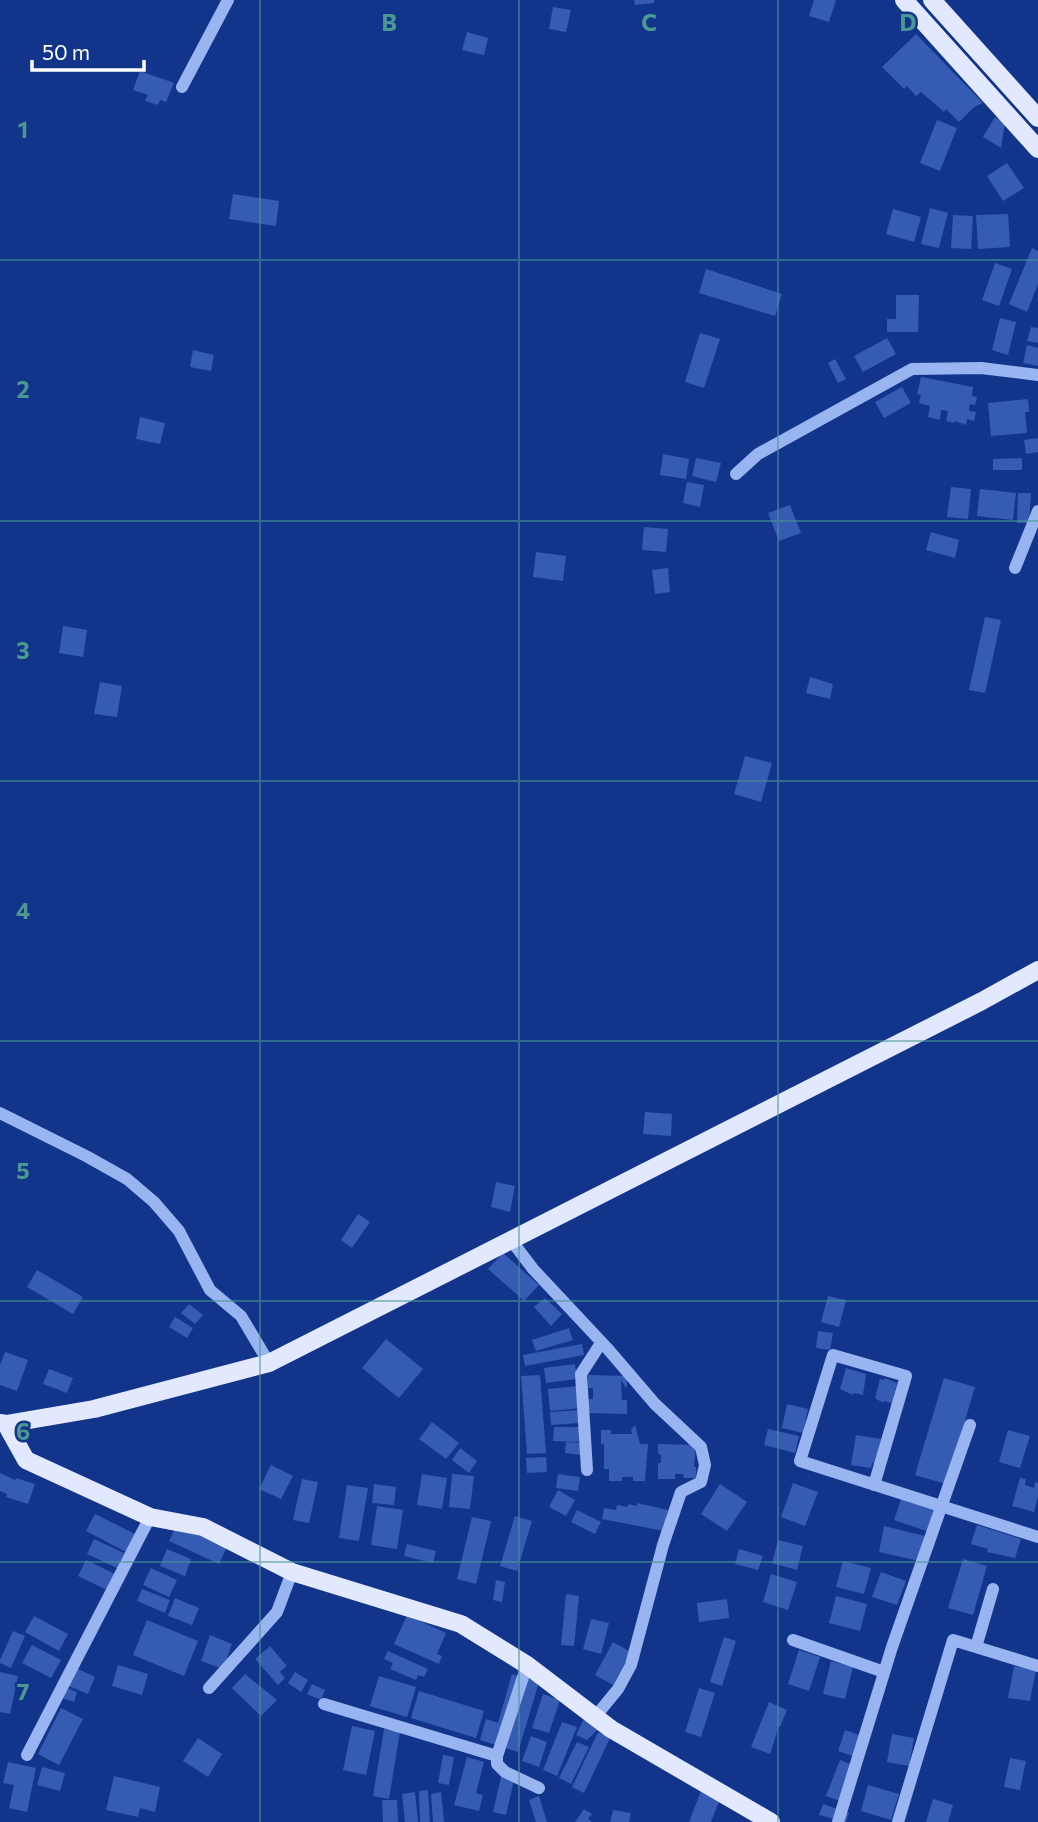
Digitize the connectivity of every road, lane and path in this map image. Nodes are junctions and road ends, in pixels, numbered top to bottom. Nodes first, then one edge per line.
1 (228, 0) edge
2 (904, 0) edge
3 (932, 0) edge
4 (182, 87) dead end
5 (1038, 118) edge
6 (1038, 149) edge
7 (1038, 375) edge
8 (736, 474) dead end
9 (1038, 511) edge
10 (1015, 568) dead end
11 (1038, 970) edge
12 (0, 1113) edge
13 (510, 1240) junction
14 (601, 1343) junction
15 (269, 1363) junction
16 (3, 1424) edge
17 (970, 1425) dead end
18 (587, 1470) dead end
19 (874, 1485) junction
20 (941, 1506) junction
21 (150, 1517) junction
22 (1038, 1538) edge
23 (292, 1572) junction
24 (993, 1589) dead end
25 (793, 1640) dead end
26 (976, 1647) junction
27 (527, 1665) junction
28 (1038, 1666) edge
29 (884, 1672) junction
30 (209, 1688) dead end
31 (324, 1704) dead end
32 (595, 1717) junction
33 (27, 1755) dead end
34 (497, 1756) junction
35 (539, 1788) dead end
36 (771, 1822) edge
37 (838, 1822) edge
38 (898, 1822) edge

1 - 4 street
2 - 6 main road
3 - 5 main road
7 - 8 street
9 - 10 street
11 - 13 main road
12 - 15 street
13 - 14 street
13 - 15 main road
14 - 18 street
14 - 32 street
15 - 16 main road
16 - 21 main road
17 - 20 street
19 - 19 street
19 - 20 street
20 - 22 street
20 - 29 street
21 - 23 main road
21 - 33 street
23 - 27 main road
23 - 30 street
24 - 26 street
25 - 29 street
26 - 28 street
26 - 38 street
27 - 32 main road
27 - 34 street
29 - 37 street
31 - 34 street
32 - 36 main road
34 - 35 street

